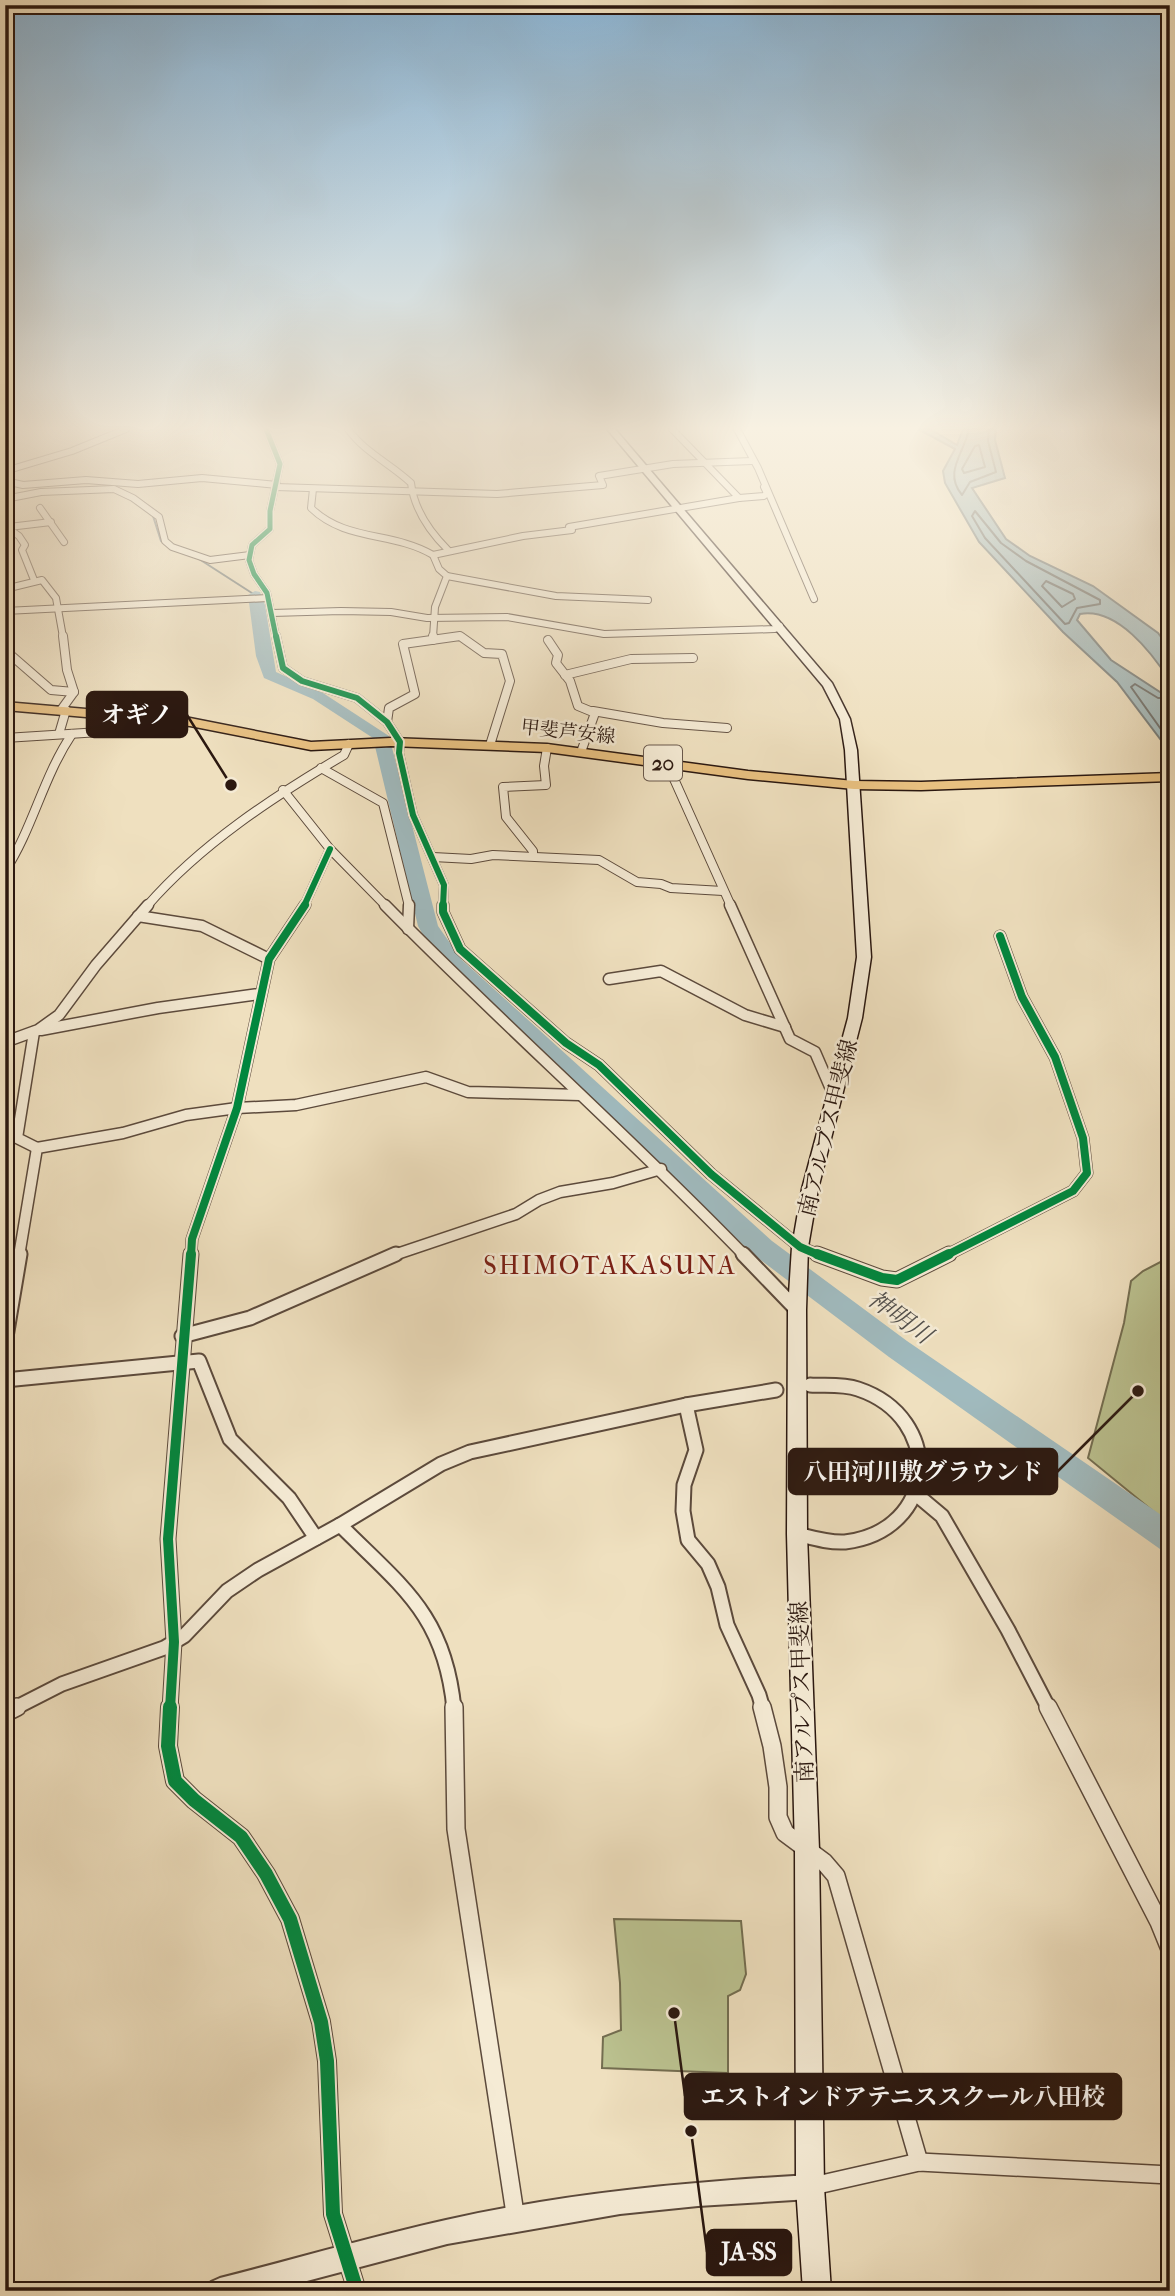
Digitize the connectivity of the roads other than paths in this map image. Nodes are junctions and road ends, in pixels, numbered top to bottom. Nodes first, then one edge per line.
1 (16, 536) edge
2 (60, 536) edge
3 (164, 536) edge
4 (260, 536) edge
5 (374, 536) edge
6 (433, 536) edge
7 (522, 536) edge
8 (703, 536) edge
9 (788, 536) edge
10 (64, 542) dead end
11 (448, 550) junction
12 (250, 555) junction
13 (433, 555) junction
14 (447, 576) junction
15 (34, 580) junction
16 (5, 589) edge
17 (268, 598) junction
18 (814, 598) dead end
19 (648, 600) dead end
20 (60, 610) junction
21 (5, 611) edge
22 (272, 613) junction
23 (435, 617) junction
24 (780, 626) junction
25 (433, 640) junction
26 (548, 640) dead end
27 (5, 650) edge
28 (693, 658) dead end
29 (565, 675) junction
30 (74, 692) junction
31 (5, 706) edge
32 (63, 710) junction
33 (593, 711) junction
34 (142, 717) junction
35 (387, 722) junction
36 (727, 728) dead end
37 (59, 734) junction
38 (72, 734) junction
39 (5, 738) edge
40 (396, 742) junction
41 (349, 744) junction
42 (490, 745) junction
43 (547, 748) junction
44 (581, 752) junction
45 (675, 765) junction
46 (321, 768) junction
47 (1170, 777) edge
48 (854, 785) junction
49 (283, 790) junction
50 (330, 849) junction
51 (533, 856) junction
52 (433, 857) junction
53 (5, 871) edge
54 (723, 891) junction
55 (138, 916) junction
56 (408, 929) junction
57 (1000, 936) dead end
58 (269, 959) junction
59 (609, 979) dead end
60 (259, 994) junction
61 (785, 1027) junction
62 (36, 1031) junction
63 (5, 1042) edge
64 (579, 1095) junction
65 (835, 1096) junction
66 (237, 1108) junction
67 (37, 1149) junction
68 (662, 1169) junction
69 (800, 1251) junction
70 (797, 1302) junction
71 (182, 1336) junction
72 (5, 1343) edge
73 (181, 1363) junction
74 (5, 1380) edge
75 (810, 1385) dead end
76 (776, 1390) dead end
77 (686, 1405) junction
78 (917, 1495) junction
79 (340, 1525) junction
80 (797, 1534) junction
81 (316, 1538) junction
82 (174, 1642) junction
83 (5, 1713) edge
84 (807, 1850) junction
85 (1170, 1949) edge
86 (919, 2162) junction
87 (1170, 2175) edge
88 (810, 2187) junction
89 (516, 2220) junction
90 (348, 2260) junction
91 (220, 2291) edge
92 (357, 2291) edge
93 (817, 2291) edge

1 - 15 street
2 - 10 street
3 - 12 street
4 - 12 street
5 - 13 street
6 - 11 street
7 - 11 street
8 - 24 main road, 南アルプス甲斐線
9 - 18 street
11 - 13 street
12 - 17 street
13 - 14 street
14 - 19 street
14 - 23 street
15 - 16 street
15 - 20 street
17 - 20 street
17 - 22 street
20 - 21 street
20 - 30 street
22 - 23 street
22 - 35 street
23 - 24 street
23 - 25 street
24 - 48 main road, 南アルプス甲斐線
25 - 35 street
25 - 42 street
26 - 29 street
27 - 30 street
28 - 29 street
29 - 33 street
30 - 32 street
31 - 32 main road, 甲斐芦安線 / 20
32 - 34 main road, 甲斐芦安線 / 20
32 - 37 street
33 - 36 street
33 - 44 street
34 - 38 street
34 - 41 main road, 甲斐芦安線 / 20
35 - 40 street
37 - 38 street
37 - 39 street
38 - 53 street
40 - 41 main road, 甲斐芦安線 / 20
40 - 42 main road, 甲斐芦安線 / 20
40 - 52 street
41 - 46 street
42 - 43 main road, 甲斐芦安線 / 20
43 - 44 main road, 甲斐芦安線 / 20
43 - 51 street
44 - 45 main road, 甲斐芦安線 / 20
45 - 48 main road, 甲斐芦安線 / 20
45 - 54 street
46 - 49 street
46 - 56 street
47 - 48 main road, 甲斐芦安線 / 20
48 - 65 main road, 南アルプス甲斐線
49 - 50 street
49 - 55 street
50 - 56 street
50 - 58 street
51 - 52 street
51 - 54 street
52 - 69 street
54 - 61 street
55 - 58 street
55 - 62 street
56 - 64 street
57 - 69 street
58 - 60 street
59 - 61 street
60 - 62 street
60 - 66 street
61 - 65 street
62 - 63 street
62 - 67 street
64 - 66 street
64 - 68 street
65 - 69 main road, 南アルプス甲斐線
66 - 67 street
66 - 71 street
67 - 72 street
68 - 70 street
68 - 71 street
69 - 70 main road, 南アルプス甲斐線
70 - 80 main road, 南アルプス甲斐線
71 - 73 street
73 - 74 street
73 - 81 street
73 - 82 street
75 - 78 street
76 - 77 street
77 - 79 street
77 - 84 street
78 - 80 street
78 - 85 street
79 - 81 street
79 - 89 street
80 - 84 main road, 南アルプス甲斐線
81 - 82 street
82 - 83 street
82 - 90 street
84 - 86 street
84 - 88 main road, 南アルプス甲斐線
86 - 87 street
86 - 88 street
88 - 89 street
88 - 93 main road, 南アルプス甲斐線
89 - 90 street
90 - 91 street
90 - 92 street

